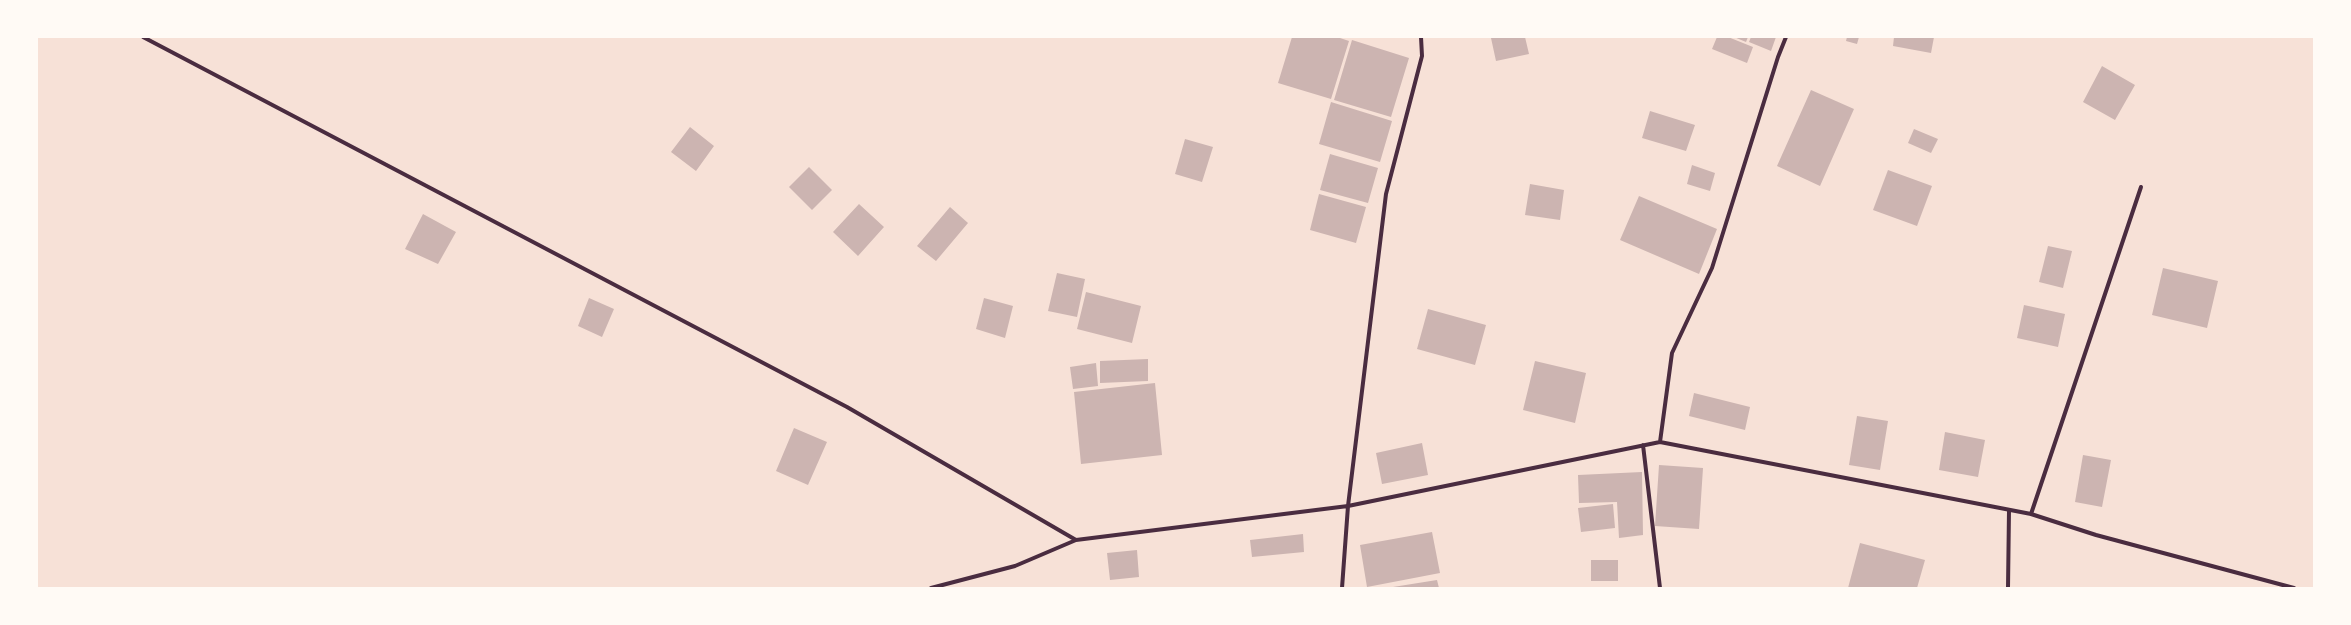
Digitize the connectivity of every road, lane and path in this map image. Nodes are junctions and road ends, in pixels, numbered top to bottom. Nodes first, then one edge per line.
1 (143, 37) edge
2 (1421, 37) edge
3 (1786, 37) edge
4 (2141, 187) dead end
5 (1660, 442) junction
6 (1643, 445) junction
7 (1348, 506) junction
8 (2008, 510) junction
9 (2031, 514) junction
10 (1076, 540) junction
11 (931, 588) edge
12 (1342, 588) edge
13 (1660, 588) edge
14 (2008, 588) edge
15 (2294, 588) edge

1 - 10 street
2 - 7 street
3 - 5 street
4 - 9 street
5 - 6 street
5 - 8 street
6 - 7 street
6 - 13 street
7 - 10 street
7 - 12 street
8 - 9 street
8 - 14 street
9 - 15 street
10 - 11 street

